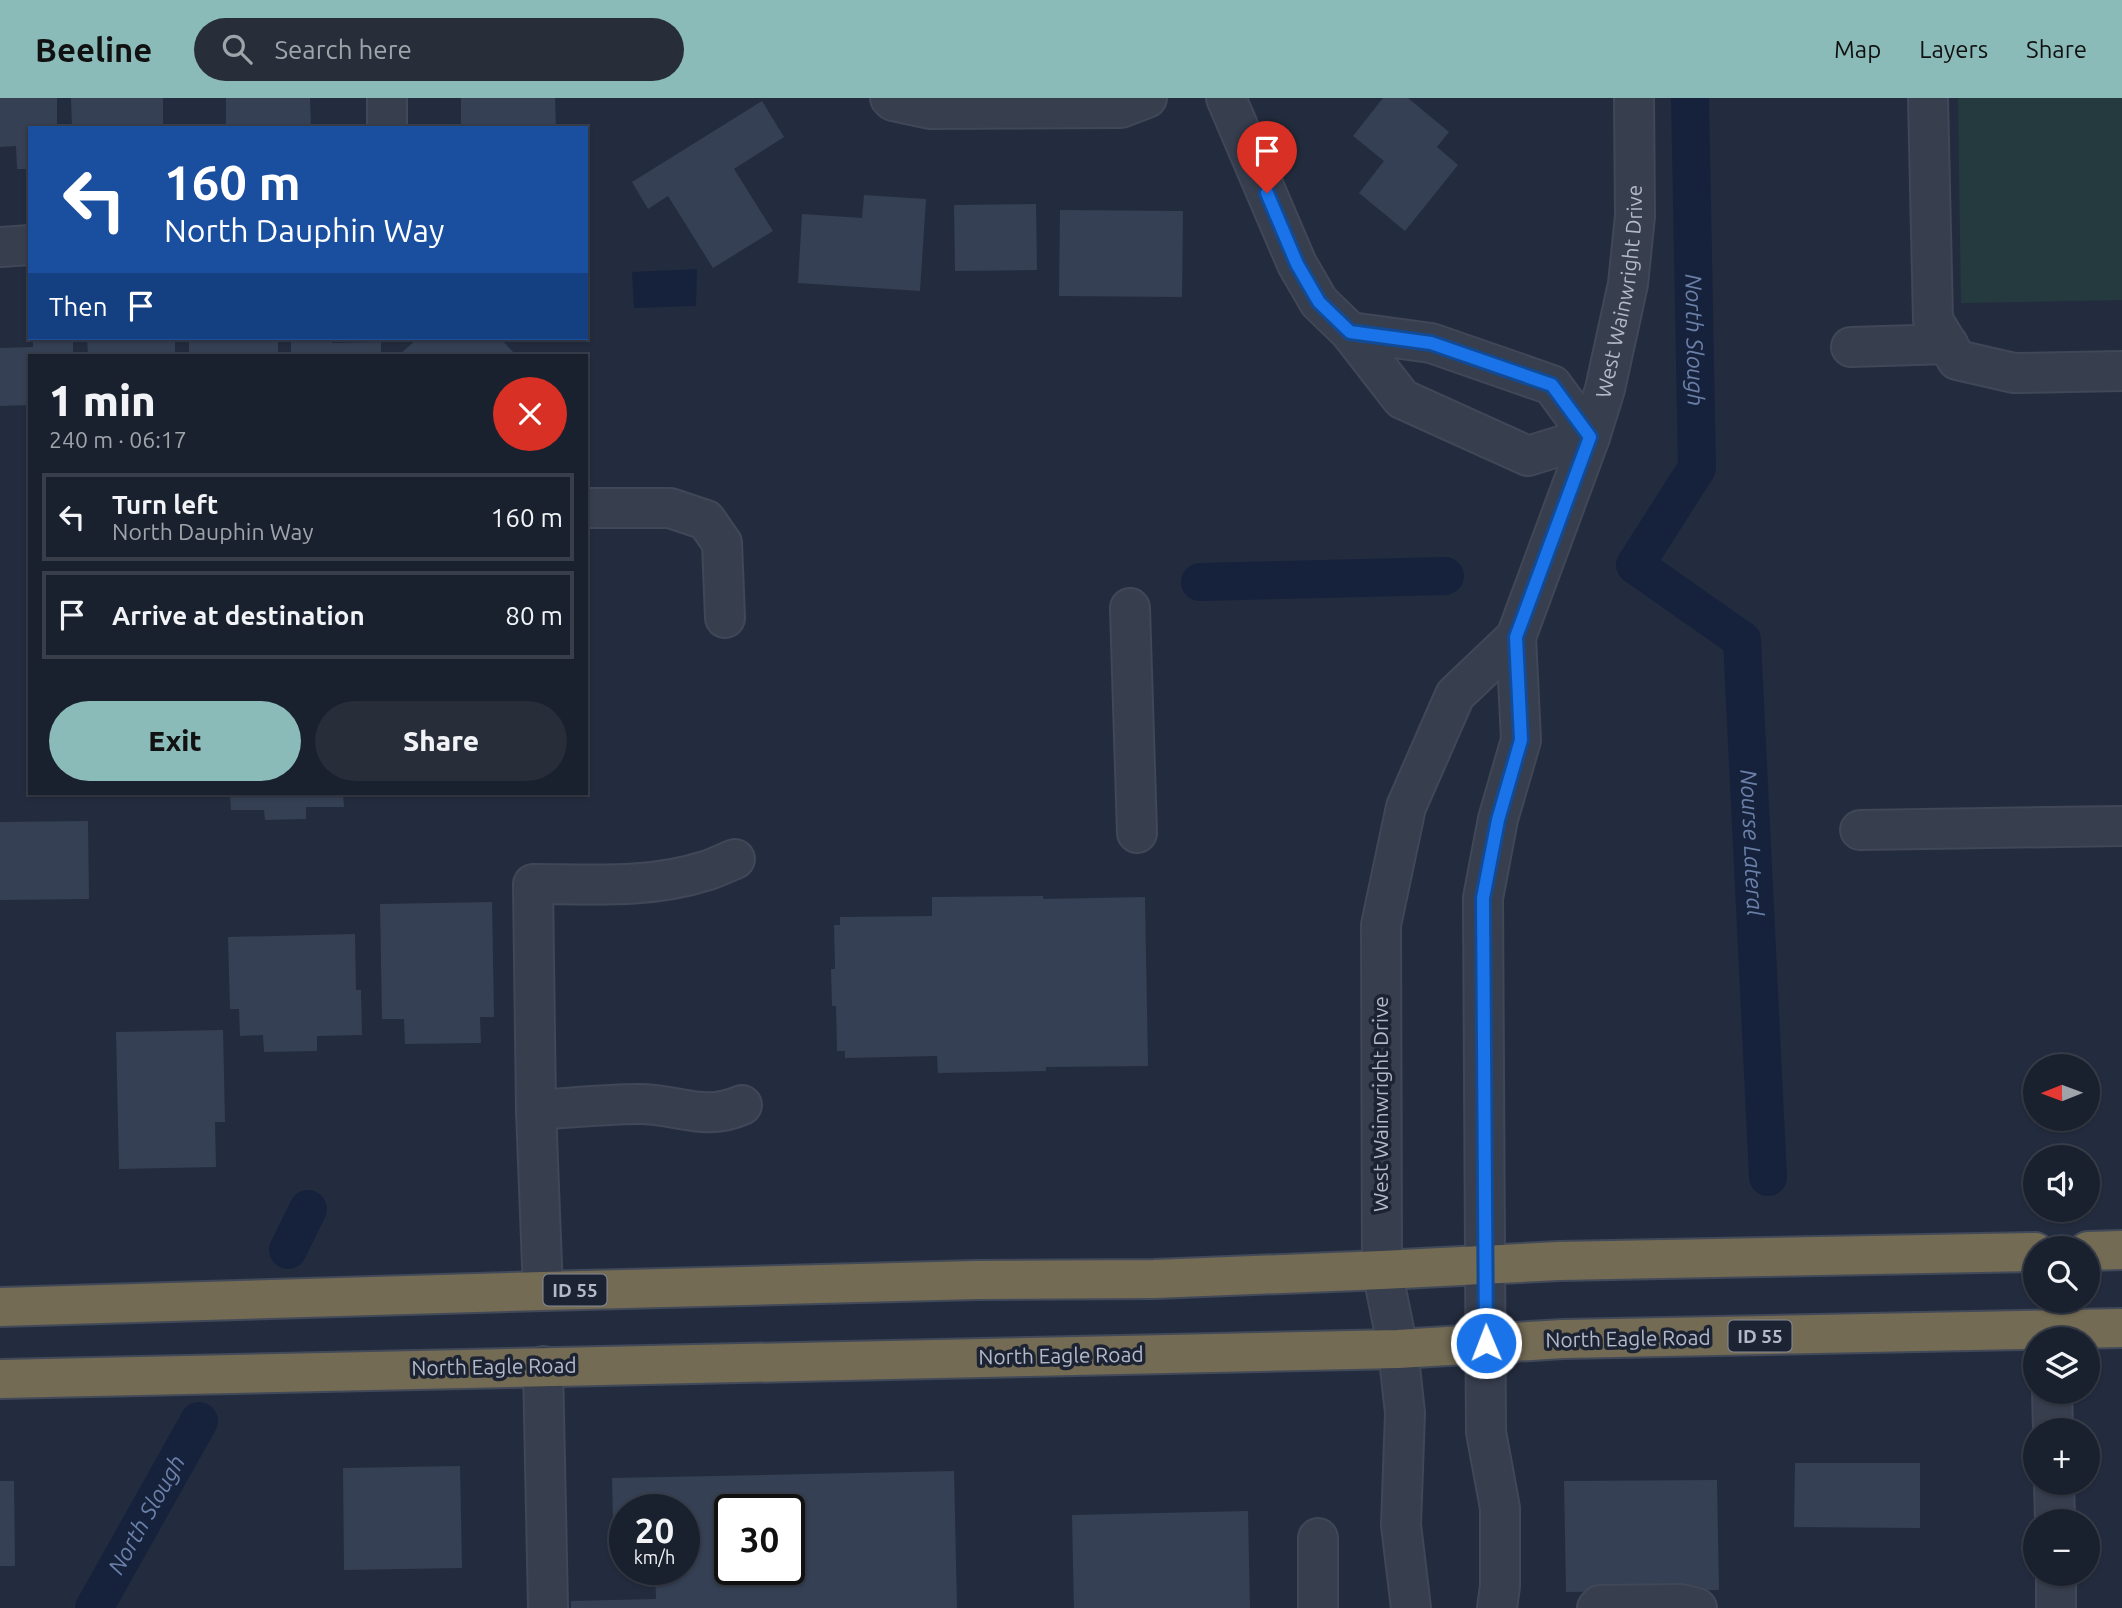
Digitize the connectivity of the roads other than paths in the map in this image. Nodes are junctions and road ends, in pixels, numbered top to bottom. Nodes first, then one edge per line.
1 (387, 98) edge
2 (890, 98) edge
3 (1147, 98) edge
4 (1226, 98) edge
5 (1634, 98) edge
6 (1928, 98) edge
7 (387, 126) edge
8 (28, 246) edge
9 (0, 247) edge
10 (1350, 332) junction
11 (1948, 344) junction
12 (1851, 347) dead end
13 (2122, 371) edge
14 (1590, 437) junction
15 (588, 508) edge
16 (1130, 608) dead end
17 (725, 618) dead end
18 (1516, 637) junction
19 (2122, 826) edge
20 (1860, 830) dead end
21 (1137, 833) dead end
22 (735, 859) dead end
23 (742, 1105) dead end
24 (536, 1110) junction
25 (2122, 1250) edge
26 (2100, 1251) edge
27 (2023, 1252) edge
28 (1485, 1264) junction
29 (1382, 1270) junction
30 (543, 1290) junction
31 (0, 1307) edge
32 (2122, 1328) edge
33 (2100, 1330) edge
34 (2023, 1334) edge
35 (1486, 1343) junction
36 (1398, 1349) junction
37 (543, 1366) junction
38 (0, 1379) edge
39 (1318, 1538) dead end
40 (2056, 1586) edge
41 (548, 1608) edge
42 (1318, 1608) edge
43 (1410, 1608) edge
44 (1497, 1608) edge
45 (1597, 1608) edge
46 (1698, 1608) edge
47 (2056, 1608) edge

1 - 7 street
2 - 3 street
4 - 10 street
5 - 14 street, West Wainwright Drive
6 - 11 street
8 - 9 street
10 - 14 street
10 - 14 street
11 - 12 street
11 - 13 street
14 - 18 street, West Wainwright Drive
15 - 17 street
16 - 21 street
18 - 28 street, West Wainwright Drive
18 - 29 street, West Wainwright Drive
19 - 20 street
22 - 24 street
23 - 24 street
24 - 30 street
25 - 26 highway
27 - 28 highway, ID 55
28 - 29 highway, ID 55
28 - 35 street, West Wainwright Drive
29 - 30 highway, ID 55
29 - 36 street, West Wainwright Drive
30 - 31 highway, ID 55
32 - 33 highway, North Eagle Road / ID 55
34 - 35 highway, North Eagle Road / ID 55
35 - 36 highway, North Eagle Road / ID 55
35 - 44 street, West Wainwright Drive
36 - 37 highway, North Eagle Road / ID 55
36 - 43 street, West Wainwright Drive
37 - 38 highway, North Eagle Road / ID 55
37 - 41 street
39 - 42 street
40 - 47 street
45 - 46 street

